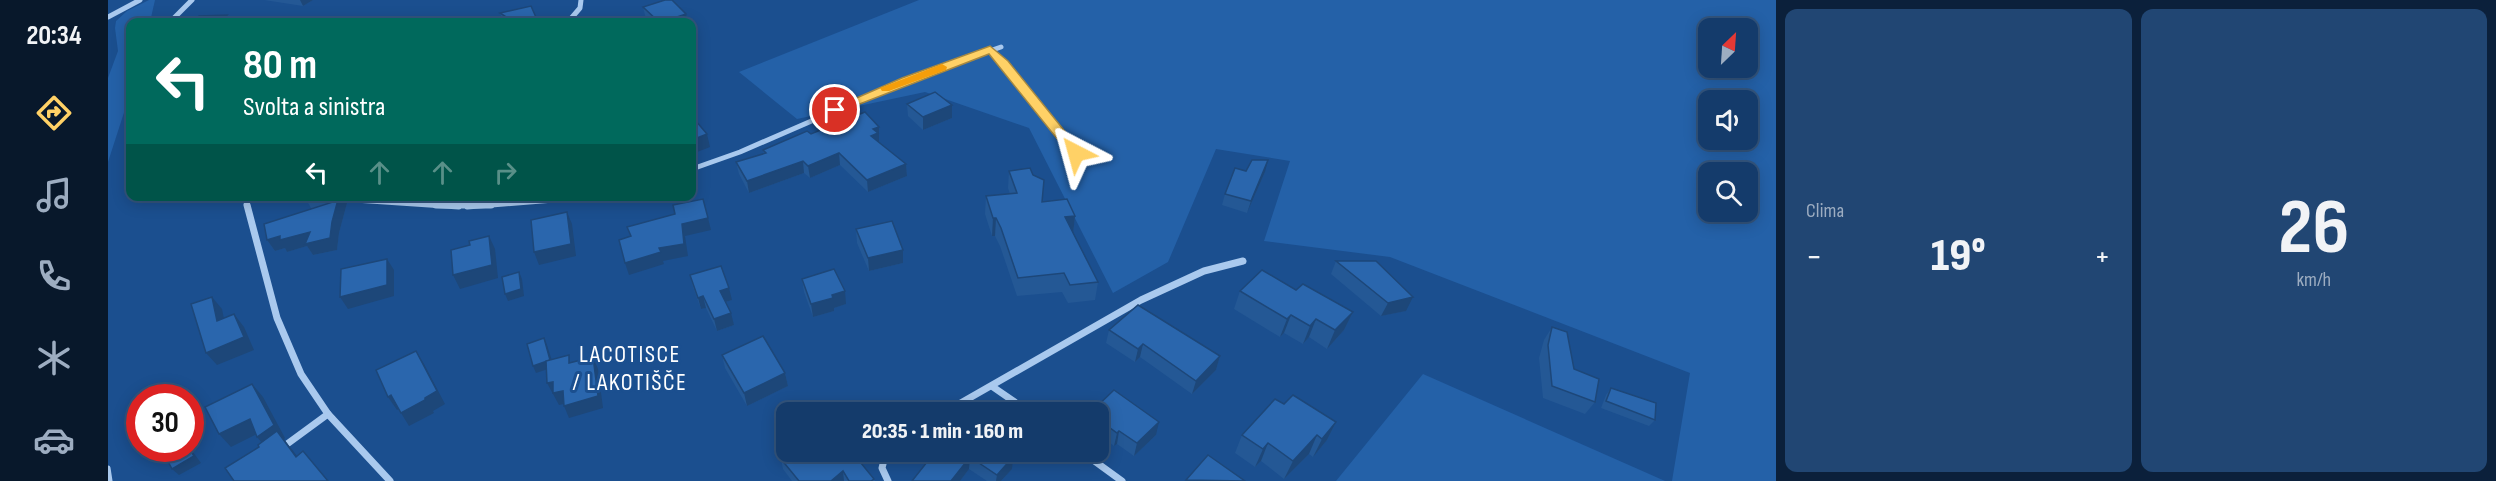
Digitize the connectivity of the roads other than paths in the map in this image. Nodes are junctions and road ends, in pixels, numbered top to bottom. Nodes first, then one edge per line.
1 (140, 0) edge
2 (192, 0) edge
3 (581, 0) edge
4 (108, 17) edge
5 (174, 18) edge
6 (571, 18) edge
7 (1001, 47) dead end
8 (990, 50) junction
9 (1076, 153) dead end
10 (696, 168) edge
11 (246, 201) edge
12 (375, 201) edge
13 (559, 201) edge
14 (1243, 261) dead end
15 (993, 387) junction
16 (964, 402) edge
17 (1015, 402) edge
18 (328, 414) junction
19 (276, 451) edge
20 (884, 462) edge
21 (1096, 462) edge
22 (108, 468) edge
23 (110, 481) edge
24 (390, 481) edge
25 (888, 481) edge
26 (1122, 481) edge

1 - 4 street
2 - 5 street
3 - 6 street
7 - 8 street
8 - 9 street
8 - 10 street
11 - 18 street
12 - 13 street
14 - 15 street
15 - 16 street
15 - 17 street
18 - 19 street
18 - 24 street
20 - 25 street
21 - 26 street
22 - 23 lane

